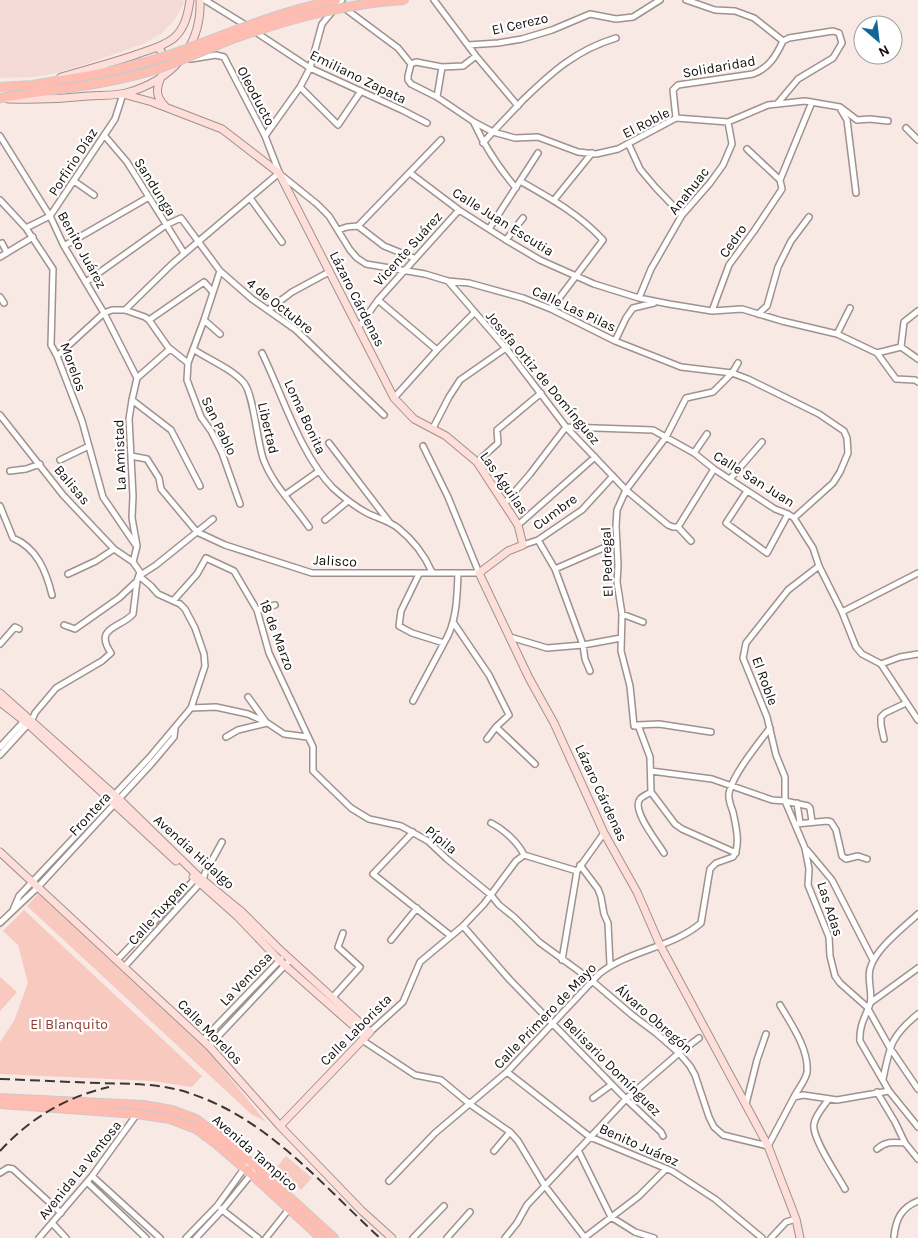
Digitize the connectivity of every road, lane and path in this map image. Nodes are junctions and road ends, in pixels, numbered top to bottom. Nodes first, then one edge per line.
1 (190, 0) edge
2 (200, 0) edge
3 (205, 0) edge
4 (405, 0) edge
5 (434, 0) edge
6 (660, 0) edge
7 (686, 0) edge
8 (339, 1) edge
9 (616, 38) dead end
10 (783, 41) junction
11 (468, 45) junction
12 (158, 47) junction
13 (476, 56) junction
14 (182, 58) junction
15 (165, 60) junction
16 (412, 64) junction
17 (442, 67) junction
18 (310, 68) junction
19 (161, 78) junction
20 (34, 85) junction
21 (0, 87) edge
22 (300, 87) junction
23 (361, 91) junction
24 (124, 94) junction
25 (437, 97) junction
26 (0, 98) edge
27 (812, 102) junction
28 (777, 104) junction
29 (518, 106) junction
30 (840, 107) junction
31 (169, 109) junction
32 (676, 118) junction
33 (888, 120) dead end
34 (474, 122) junction
35 (728, 122) junction
36 (427, 123) dead end
37 (906, 128) dead end
38 (493, 132) junction
39 (104, 135) junction
40 (0, 136) edge
41 (265, 136) junction
42 (441, 140) dead end
43 (918, 140) edge
44 (483, 143) junction
45 (629, 145) junction
46 (747, 148) dead end
47 (538, 153) dead end
48 (592, 153) junction
49 (279, 173) junction
50 (410, 173) junction
51 (780, 180) junction
52 (520, 181) junction
53 (74, 182) junction
54 (516, 188) junction
55 (856, 193) dead end
56 (94, 195) dead end
57 (149, 197) junction
58 (250, 198) junction
59 (0, 200) edge
60 (554, 200) junction
61 (459, 210) junction
62 (682, 215) junction
63 (50, 216) junction
64 (809, 217) dead end
65 (523, 218) dead end
66 (166, 225) junction
67 (358, 226) junction
68 (26, 228) junction
69 (489, 229) junction
70 (338, 230) junction
71 (33, 238) junction
72 (506, 240) junction
73 (198, 241) junction
74 (282, 242) dead end
75 (2, 243) dead end
76 (64, 246) junction
77 (7, 252) junction
78 (184, 253) junction
79 (0, 257) edge
80 (414, 258) junction
81 (403, 270) junction
82 (220, 271) junction
83 (329, 272) junction
84 (577, 276) junction
85 (448, 281) junction
86 (86, 282) junction
87 (212, 291) junction
88 (0, 297) edge
89 (639, 298) junction
90 (378, 300) junction
91 (657, 302) junction
92 (4, 303) dead end
93 (850, 308) dead end
94 (124, 310) junction
95 (268, 310) junction
96 (551, 310) junction
97 (712, 311) junction
98 (918, 311) edge
99 (104, 313) junction
100 (474, 313) junction
101 (758, 314) junction
102 (149, 320) junction
103 (204, 320) junction
104 (358, 328) junction
105 (220, 334) dead end
106 (837, 334) junction
107 (615, 341) junction
108 (900, 347) junction
109 (506, 348) junction
110 (170, 349) junction
111 (193, 349) junction
112 (437, 350) junction
113 (877, 353) junction
114 (262, 354) dead end
115 (57, 356) junction
116 (918, 360) edge
117 (738, 363) dead end
118 (188, 364) junction
119 (732, 373) junction
120 (138, 378) junction
121 (918, 382) edge
122 (541, 393) junction
123 (394, 398) junction
124 (132, 400) junction
125 (0, 415) edge
126 (384, 415) dead end
127 (430, 427) junction
128 (566, 427) junction
129 (707, 434) dead end
130 (666, 437) junction
131 (762, 442) dead end
132 (329, 443) dead end
133 (89, 446) junction
134 (423, 446) dead end
135 (694, 453) junction
136 (131, 456) junction
137 (594, 457) junction
138 (60, 460) dead end
139 (477, 462) junction
140 (40, 464) junction
141 (714, 469) junction
142 (10, 471) dead end
143 (319, 471) junction
144 (613, 476) junction
145 (730, 479) junction
146 (200, 486) dead end
147 (626, 490) junction
148 (747, 491) junction
149 (285, 495) junction
150 (348, 501) junction
151 (505, 503) junction
152 (240, 504) dead end
153 (0, 506) edge
154 (788, 514) junction
155 (794, 518) junction
156 (213, 519) dead end
157 (325, 520) dead end
158 (390, 523) junction
159 (518, 525) junction
160 (678, 526) junction
161 (309, 527) dead end
162 (197, 532) junction
163 (538, 540) junction
164 (691, 541) dead end
165 (618, 542) junction
166 (137, 546) junction
167 (523, 546) junction
168 (114, 549) junction
169 (133, 562) junction
170 (819, 566) junction
171 (555, 569) junction
172 (432, 572) junction
173 (458, 573) junction
174 (479, 573) junction
175 (918, 573) edge
176 (68, 574) dead end
177 (419, 574) junction
178 (138, 579) junction
179 (52, 595) dead end
180 (173, 601) junction
181 (275, 605) dead end
182 (257, 610) junction
183 (842, 612) junction
184 (622, 614) junction
185 (453, 622) junction
186 (643, 622) dead end
187 (64, 625) dead end
188 (19, 629) dead end
189 (510, 637) junction
190 (621, 638) junction
191 (444, 643) junction
192 (0, 644) edge
193 (583, 645) junction
194 (917, 653) edge
195 (881, 664) junction
196 (590, 671) dead end
197 (0, 693) edge
198 (248, 697) dead end
199 (413, 701) dead end
200 (0, 702) edge
201 (906, 703) junction
202 (190, 708) junction
203 (918, 720) edge
204 (28, 721) junction
205 (267, 723) junction
206 (638, 725) junction
207 (496, 727) junction
208 (770, 728) junction
209 (711, 732) dead end
210 (226, 736) dead end
211 (308, 737) junction
212 (487, 739) dead end
213 (884, 739) dead end
214 (0, 747) edge
215 (0, 755) edge
216 (535, 764) dead end
217 (651, 771) junction
218 (731, 786) junction
219 (651, 792) junction
220 (114, 799) junction
221 (785, 800) junction
222 (796, 803) junction
223 (369, 819) joint
224 (812, 822) junction
225 (490, 823) dead end
226 (798, 824) junction
227 (413, 832) junction
228 (604, 833) junction
229 (222, 842) dead end
230 (805, 848) junction
231 (0, 852) edge
232 (664, 853) dead end
233 (736, 853) junction
234 (524, 855) junction
235 (867, 859) dead end
236 (579, 868) junction
237 (200, 878) junction
238 (32, 882) junction
239 (38, 887) junction
240 (491, 895) junction
241 (418, 908) junction
242 (13, 910) junction
243 (918, 914) edge
244 (0, 923) edge
245 (463, 926) junction
246 (343, 933) dead end
247 (451, 936) junction
248 (390, 940) dead end
249 (660, 945) junction
250 (118, 960) junction
251 (285, 960) junction
252 (562, 960) junction
253 (873, 960) junction
254 (610, 965) junction
255 (125, 966) junction
256 (918, 968) edge
257 (592, 980) junction
258 (332, 997) junction
259 (780, 1005) dead end
260 (869, 1005) junction
261 (918, 1014) edge
262 (553, 1022) junction
263 (766, 1034) dead end
264 (366, 1036) junction
265 (699, 1038) dead end
266 (202, 1040) junction
267 (209, 1046) junction
268 (890, 1048) junction
269 (679, 1053) junction
270 (898, 1059) junction
271 (887, 1060) junction
272 (507, 1072) junction
273 (883, 1079) junction
274 (612, 1084) junction
275 (918, 1089) edge
276 (889, 1091) junction
277 (877, 1092) junction
278 (794, 1097) junction
279 (0, 1098) edge
280 (593, 1098) dead end
281 (626, 1099) junction
282 (828, 1100) junction
283 (0, 1104) edge
284 (746, 1104) junction
285 (470, 1105) junction
286 (137, 1114) junction
287 (280, 1126) junction
288 (918, 1127) edge
289 (510, 1132) junction
290 (663, 1136) dead end
291 (590, 1137) junction
292 (904, 1143) junction
293 (768, 1146) junction
294 (877, 1149) dead end
295 (494, 1150) dead end
296 (578, 1150) junction
297 (918, 1158) edge
298 (666, 1169) junction
299 (251, 1170) junction
300 (0, 1173) edge
301 (92, 1176) junction
302 (389, 1181) dead end
303 (87, 1182) junction
304 (545, 1186) junction
305 (845, 1189) dead end
306 (918, 1201) edge
307 (217, 1206) junction
308 (444, 1206) dead end
309 (289, 1209) junction
310 (222, 1210) junction
311 (470, 1212) dead end
312 (61, 1213) junction
313 (611, 1217) junction
314 (796, 1219) junction
315 (52, 1223) junction
316 (894, 1236) dead end
317 (39, 1238) edge
318 (66, 1238) edge
319 (146, 1238) edge
320 (160, 1238) edge
321 (186, 1238) edge
322 (196, 1238) edge
323 (258, 1238) edge
324 (266, 1238) edge
325 (321, 1238) edge
326 (334, 1238) edge
327 (392, 1238) edge
328 (413, 1238) edge
329 (447, 1238) edge
330 (505, 1238) edge
331 (585, 1238) edge
332 (654, 1238) edge
333 (762, 1238) edge
334 (771, 1238) edge
335 (800, 1238) edge

1 - 12 street
2 - 14 street, bridge
3 - 18 street, Emiliano Zapata
4 - 26 main road, bridge
5 - 11 street
6 - 11 street, El Cerezo
7 - 10 street
8 - 16 street
8 - 18 street
8 - 20 main road, bridge
9 - 29 street
10 - 28 street
10 - 32 street, Solidaridad
11 - 13 street
12 - 15 street
12 - 20 street
13 - 17 street
13 - 29 street
14 - 15 street, Oleoducto
14 - 19 street
14 - 41 street, Oleoducto
15 - 19 street
16 - 17 street
16 - 25 street, El Roble
17 - 25 street
18 - 22 street
18 - 23 street, Emiliano Zapata
19 - 24 street
19 - 31 street
20 - 21 main road
22 - 23 street
22 - 41 street
23 - 36 street, Emiliano Zapata
24 - 26 street
24 - 31 street, Calle Las Pilas
24 - 39 street, Porfirio Díaz
25 - 34 street, El Roble
27 - 28 street, El Roble
27 - 30 street, El Roble
27 - 51 street
28 - 35 street, El Roble
29 - 38 street
30 - 33 street
30 - 55 street
31 - 49 street, Calle Las Pilas
32 - 35 street, El Roble
32 - 45 street, El Roble
34 - 38 street, El Roble
34 - 44 street
35 - 62 street, Anahuac
37 - 43 street
38 - 44 street
38 - 48 street, El Roble
39 - 53 street, Porfirio Díaz
39 - 57 street, Sandunga
40 - 63 street, Benito Juárez
41 - 49 street, Oleoducto
42 - 50 street
44 - 54 street
45 - 48 street, El Roble
45 - 62 street
46 - 51 street
47 - 52 street
48 - 60 street
49 - 58 street
49 - 70 street, Calle Las Pilas
49 - 83 street, Lázaro Cárdenas
50 - 61 street, Calle Juan Escutia
50 - 67 street
51 - 97 street, Cedro
52 - 54 street
52 - 60 street
53 - 56 street
53 - 63 street, Porfirio Díaz
54 - 69 street
57 - 66 street, Sandunga
57 - 76 street
58 - 73 street
58 - 74 street
59 - 68 street, Morelos
60 - 84 street
61 - 69 street, Calle Juan Escutia
61 - 80 street, Vicente Suárez
62 - 89 street, Anahuac
63 - 68 street, Porfirio Díaz
63 - 76 street, Benito Juárez
64 - 101 street
65 - 72 street
66 - 73 street, 4 de Octubre
66 - 78 street, Sandunga
66 - 86 street
67 - 70 street
67 - 80 street
68 - 71 street, Morelos
69 - 72 street, Calle Juan Escutia
70 - 81 street, Calle Las Pilas
71 - 77 street
71 - 115 street, Morelos
72 - 84 street, Calle Juan Escutia
73 - 78 street
73 - 82 street, 4 de Octubre
75 - 77 street
76 - 86 street, Benito Juárez
77 - 79 street
78 - 94 street
80 - 81 street, Vicente Suárez
81 - 85 street, Calle Las Pilas
81 - 90 street, Vicente Suárez
82 - 87 street, San Pablo
82 - 95 street, 4 de Octubre
83 - 95 street
83 - 104 street, Lázaro Cárdenas
84 - 89 street, Calle Juan Escutia
84 - 96 street
85 - 96 street, Calle Las Pilas
85 - 100 street, Josefa Ortiz de Domínguez
86 - 99 street, Benito Juárez
87 - 102 street
87 - 103 street, San Pablo
88 - 92 street
89 - 91 street, Calle Juan Escutia
90 - 104 street, Vicente Suárez
90 - 112 street
91 - 97 street, Calle Juan Escutia
91 - 107 street
93 - 106 street
94 - 99 street
94 - 102 street
95 - 126 street, 4 de Octubre
96 - 107 street, Calle Las Pilas
97 - 101 street, Calle Juan Escutia
98 - 108 street
99 - 115 street
99 - 120 street, Benito Juárez
100 - 109 street, Josefa Ortiz de Domínguez
100 - 112 street
101 - 106 street, Calle Juan Escutia
102 - 110 street
103 - 105 street
103 - 111 street, San Pablo
104 - 123 street, Lázaro Cárdenas
106 - 113 street, Calle Juan Escutia
107 - 119 street, Calle Las Pilas
108 - 113 street
108 - 116 street
109 - 122 street, Josefa Ortiz de Domínguez
109 - 127 street
110 - 118 street
110 - 120 street
111 - 118 street, San Pablo
111 - 149 street, Libertad
112 - 123 street
113 - 121 street, Calle Juan Escutia
114 - 143 street, Loma Bonita
115 - 133 street, Morelos
117 - 119 street, El Pedregal
118 - 152 street, San Pablo
119 - 130 street, El Pedregal
119 - 155 street, Calle Las Pilas
120 - 124 street, La Amistad
122 - 128 street, Josefa Ortiz de Domínguez
122 - 139 street
123 - 127 street, Lázaro Cárdenas
124 - 136 street, La Amistad
124 - 146 street
125 - 140 street, Balisas
127 - 139 street, Las Águilas
128 - 130 street, Calle San Juan
128 - 137 street, Josefa Ortiz de Domínguez
128 - 151 street
129 - 135 street
130 - 135 street, Calle San Juan
130 - 147 street, El Pedregal
131 - 145 street
132 - 158 street
133 - 138 street
133 - 166 street, Morelos
134 - 174 street, Lázaro Cárdenas
135 - 141 street, Calle San Juan
136 - 162 street
136 - 166 street, La Amistad
137 - 144 street, Josefa Ortiz de Domínguez
137 - 159 street
139 - 151 street, Las Águilas
140 - 142 street
140 - 168 street, Balisas
141 - 145 street, Calle San Juan
141 - 160 street
143 - 149 street
143 - 150 street, Loma Bonita
144 - 147 street, Josefa Ortiz de Domínguez
144 - 163 street, Cumbre
145 - 148 street, Calle San Juan
147 - 160 street, Josefa Ortiz de Domínguez
147 - 165 street, El Pedregal
148 - 154 street, Calle San Juan
148 - 154 street
149 - 161 street, Libertad
150 - 157 street
150 - 158 street, Loma Bonita
151 - 159 street, Las Águilas
153 - 179 street
154 - 155 street, Calle San Juan
155 - 170 street, Calle San Juan
156 - 162 street
158 - 172 street
159 - 167 street, Las Águilas
160 - 164 street, Josefa Ortiz de Domínguez
162 - 177 street, Jalisco
162 - 178 street
163 - 167 street, Cumbre
163 - 171 street
165 - 171 street
165 - 184 street, El Pedregal
166 - 169 street
167 - 174 street, Cumbre
168 - 169 street, Balisas
168 - 176 street
169 - 178 street
170 - 183 street, Calle San Juan
170 - 208 street, El Roble
171 - 193 street
172 - 173 street, Jalisco
172 - 177 street, Jalisco
173 - 174 street, Jalisco
173 - 185 street
174 - 189 street, Lázaro Cárdenas
175 - 183 street
177 - 191 street
178 - 180 street, Frontera
178 - 187 street
178 - 204 street
180 - 182 street, 18 de Marzo
180 - 202 street, Frontera
181 - 182 street
182 - 211 street, 18 de Marzo
183 - 195 street, Calle San Juan
184 - 186 street
184 - 190 street, El Pedregal
185 - 191 street
185 - 207 street
188 - 192 street
189 - 193 street
189 - 228 street, Lázaro Cárdenas
190 - 193 street
190 - 206 street, El Pedregal
191 - 199 street
193 - 196 street
194 - 195 street
195 - 201 street
197 - 204 street, Avendia Hidalgo
198 - 205 street
200 - 204 street, Avendia Hidalgo
201 - 203 street
201 - 213 street
202 - 205 street
202 - 220 street, Frontera
204 - 214 street
204 - 215 street
204 - 220 street, Avendia Hidalgo
205 - 210 street
205 - 211 street
206 - 209 street
206 - 217 street, El Pedregal
207 - 212 street
207 - 216 street
208 - 218 street
208 - 221 street, El Roble
211 - 223 street, 18 de Marzo
217 - 218 street
217 - 219 street, El Pedregal
218 - 221 street
218 - 233 street
219 - 232 street
219 - 233 street
220 - 237 street, Avendia Hidalgo
220 - 238 street, Frontera
220 - 239 street, Frontera
221 - 222 street
221 - 226 street, Las Adas
222 - 224 street
222 - 226 street
223 - 227 street, Pípila
224 - 226 street
224 - 235 street
225 - 234 street
226 - 230 street, Las Adas
227 - 240 street, Pípila
227 - 241 street
228 - 236 street
228 - 249 street, Lázaro Cárdenas
229 - 237 street, Calle Tuxpan
230 - 253 street
230 - 260 street, Las Adas
231 - 238 street, Calle Morelos
233 - 249 street, Calle Primero de Mayo
234 - 236 street
234 - 240 street, Calle Laborista
236 - 252 street
236 - 254 street
237 - 250 street, Calle Tuxpan
237 - 251 street, Avendia Hidalgo
237 - 255 street, Calle Tuxpan
238 - 239 street, Calle Morelos
238 - 242 street, Frontera
239 - 242 street, Frontera
239 - 250 street, Calle Morelos
240 - 245 street, Calle Laborista
240 - 252 street, Álvaro Obregón
241 - 247 street
241 - 248 street
242 - 244 street, Frontera
243 - 253 street
245 - 247 street, Calle Laborista
245 - 262 street, Belisario Domínguez
246 - 258 street
247 - 264 street, Calle Laborista
249 - 254 street, Calle Primero de Mayo
249 - 284 street, Lázaro Cárdenas
250 - 255 street, Calle Morelos
251 - 258 street, Avendia Hidalgo
251 - 264 street, Avendia Hidalgo
251 - 266 street, La Ventosa
251 - 267 street, La Ventosa
252 - 257 street, Álvaro Obregón
253 - 260 street
254 - 257 street, Calle Primero de Mayo
255 - 266 street, Calle Morelos
256 - 260 street
257 - 262 street, Calle Primero de Mayo
257 - 269 street, Álvaro Obregón
258 - 264 street, Avendia Hidalgo
259 - 278 street
260 - 268 street, Las Adas
260 - 273 street
261 - 268 street
262 - 272 street, Calle Primero de Mayo
262 - 274 street, Belisario Domínguez
263 - 284 street
264 - 285 street
264 - 287 street, Calle Laborista
265 - 269 street
266 - 267 street, Calle Morelos
267 - 287 street, Calle Morelos
268 - 270 street, Las Adas
268 - 271 street
269 - 281 street
269 - 293 street, Álvaro Obregón
270 - 271 street
270 - 275 street, Las Adas
271 - 273 street
272 - 285 street, Calle Primero de Mayo
272 - 291 street, Benito Juárez
273 - 276 street
274 - 280 street
274 - 281 street, Belisario Domínguez
276 - 277 street
276 - 288 street
277 - 282 street
277 - 292 street
278 - 282 street
278 - 293 street
279 - 299 main road, Avenida Tampico
281 - 290 street, Belisario Domínguez
281 - 291 street
282 - 305 street
283 - 286 main road, Avenida Tampico
284 - 293 street, Lázaro Cárdenas
285 - 289 street
285 - 302 street, Calle Primero de Mayo
286 - 299 main road, Avenida Tampico
286 - 301 street, Avenida La Ventosa
287 - 327 street, Calle Morelos
289 - 295 street
289 - 304 street
291 - 296 street
291 - 298 street, Benito Juárez
292 - 294 street
292 - 297 street
293 - 314 street, Lázaro Cárdenas
296 - 304 street
296 - 313 street
298 - 313 street
298 - 333 street, Benito Juárez
299 - 307 street
299 - 309 main road, Avenida Tampico
299 - 310 street
299 - 326 main road, Avenida Tampico
300 - 312 street
301 - 303 street, Avenida La Ventosa
301 - 320 street
303 - 312 street, Avenida La Ventosa
303 - 319 street
304 - 330 street
304 - 331 street
306 - 316 street
307 - 310 street
307 - 321 street
308 - 328 street
309 - 324 street
309 - 325 main road, Avenida Tampico
310 - 322 street
310 - 323 street
311 - 329 street
312 - 315 street, Avenida La Ventosa
313 - 331 street
313 - 332 street
314 - 334 street
314 - 335 street, Lázaro Cárdenas
315 - 317 street, Avenida La Ventosa
315 - 318 street

